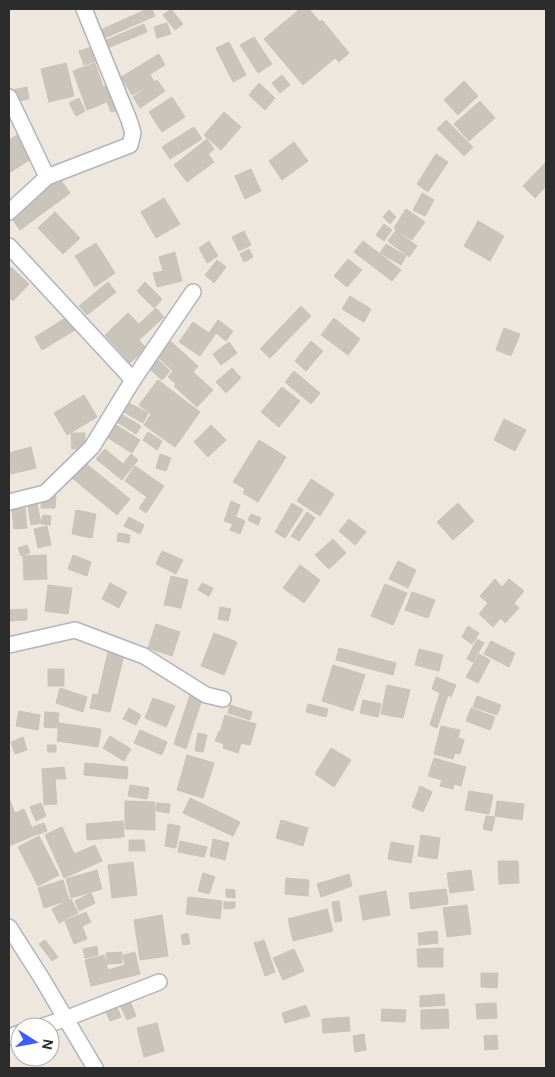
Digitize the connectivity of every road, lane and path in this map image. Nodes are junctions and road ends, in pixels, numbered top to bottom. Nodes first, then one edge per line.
1 (84, 9) edge
2 (9, 97) edge
3 (47, 177) junction
4 (9, 212) edge
5 (9, 246) edge
6 (193, 292) dead end
7 (133, 380) junction
8 (9, 502) edge
9 (9, 644) edge
10 (223, 699) dead end
11 (9, 928) edge
12 (158, 982) dead end
13 (65, 1019) junction
14 (60, 1021) edge
15 (95, 1068) edge

1 - 3 street
2 - 3 street
3 - 4 street
5 - 7 street
6 - 7 street
7 - 8 street
9 - 10 street
11 - 13 street
12 - 13 street
13 - 14 street
13 - 15 street

